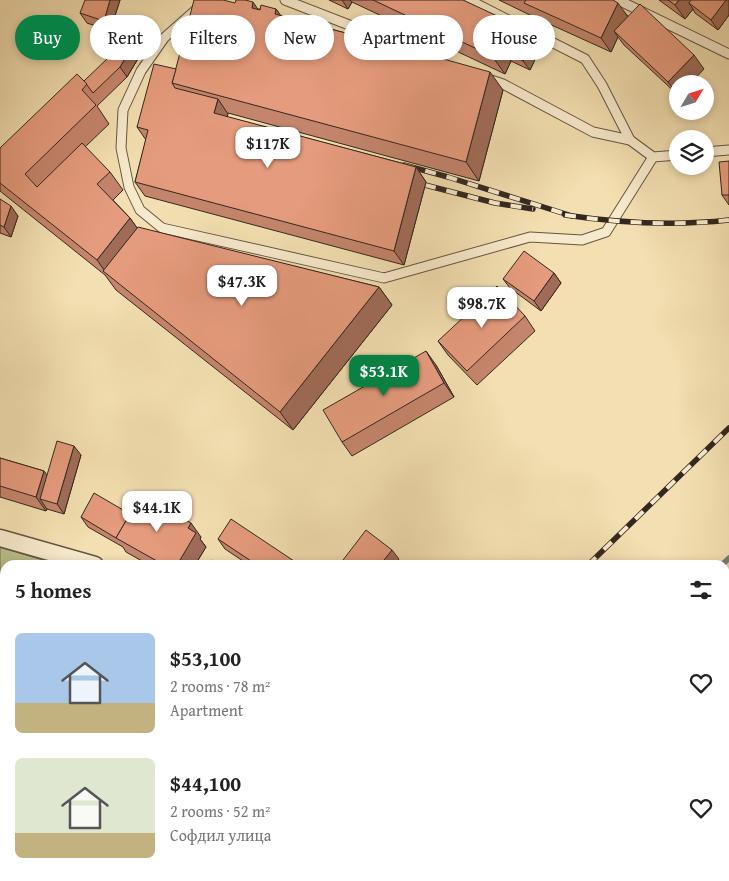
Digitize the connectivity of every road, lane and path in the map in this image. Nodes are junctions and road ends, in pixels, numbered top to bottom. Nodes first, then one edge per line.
1 (217, 0) edge
2 (285, 0) edge
3 (469, 0) edge
4 (618, 0) edge
5 (344, 23) edge
6 (729, 54) edge
7 (475, 74) edge
8 (630, 140) junction
9 (729, 150) edge
10 (714, 151) edge
11 (669, 156) edge
12 (653, 157) junction
13 (0, 538) edge
14 (77, 560) edge

1 - 12 lane
2 - 5 lane
3 - 8 lane
4 - 6 lane
7 - 8 lane
8 - 12 lane
9 - 10 lane
11 - 12 lane
13 - 14 street

